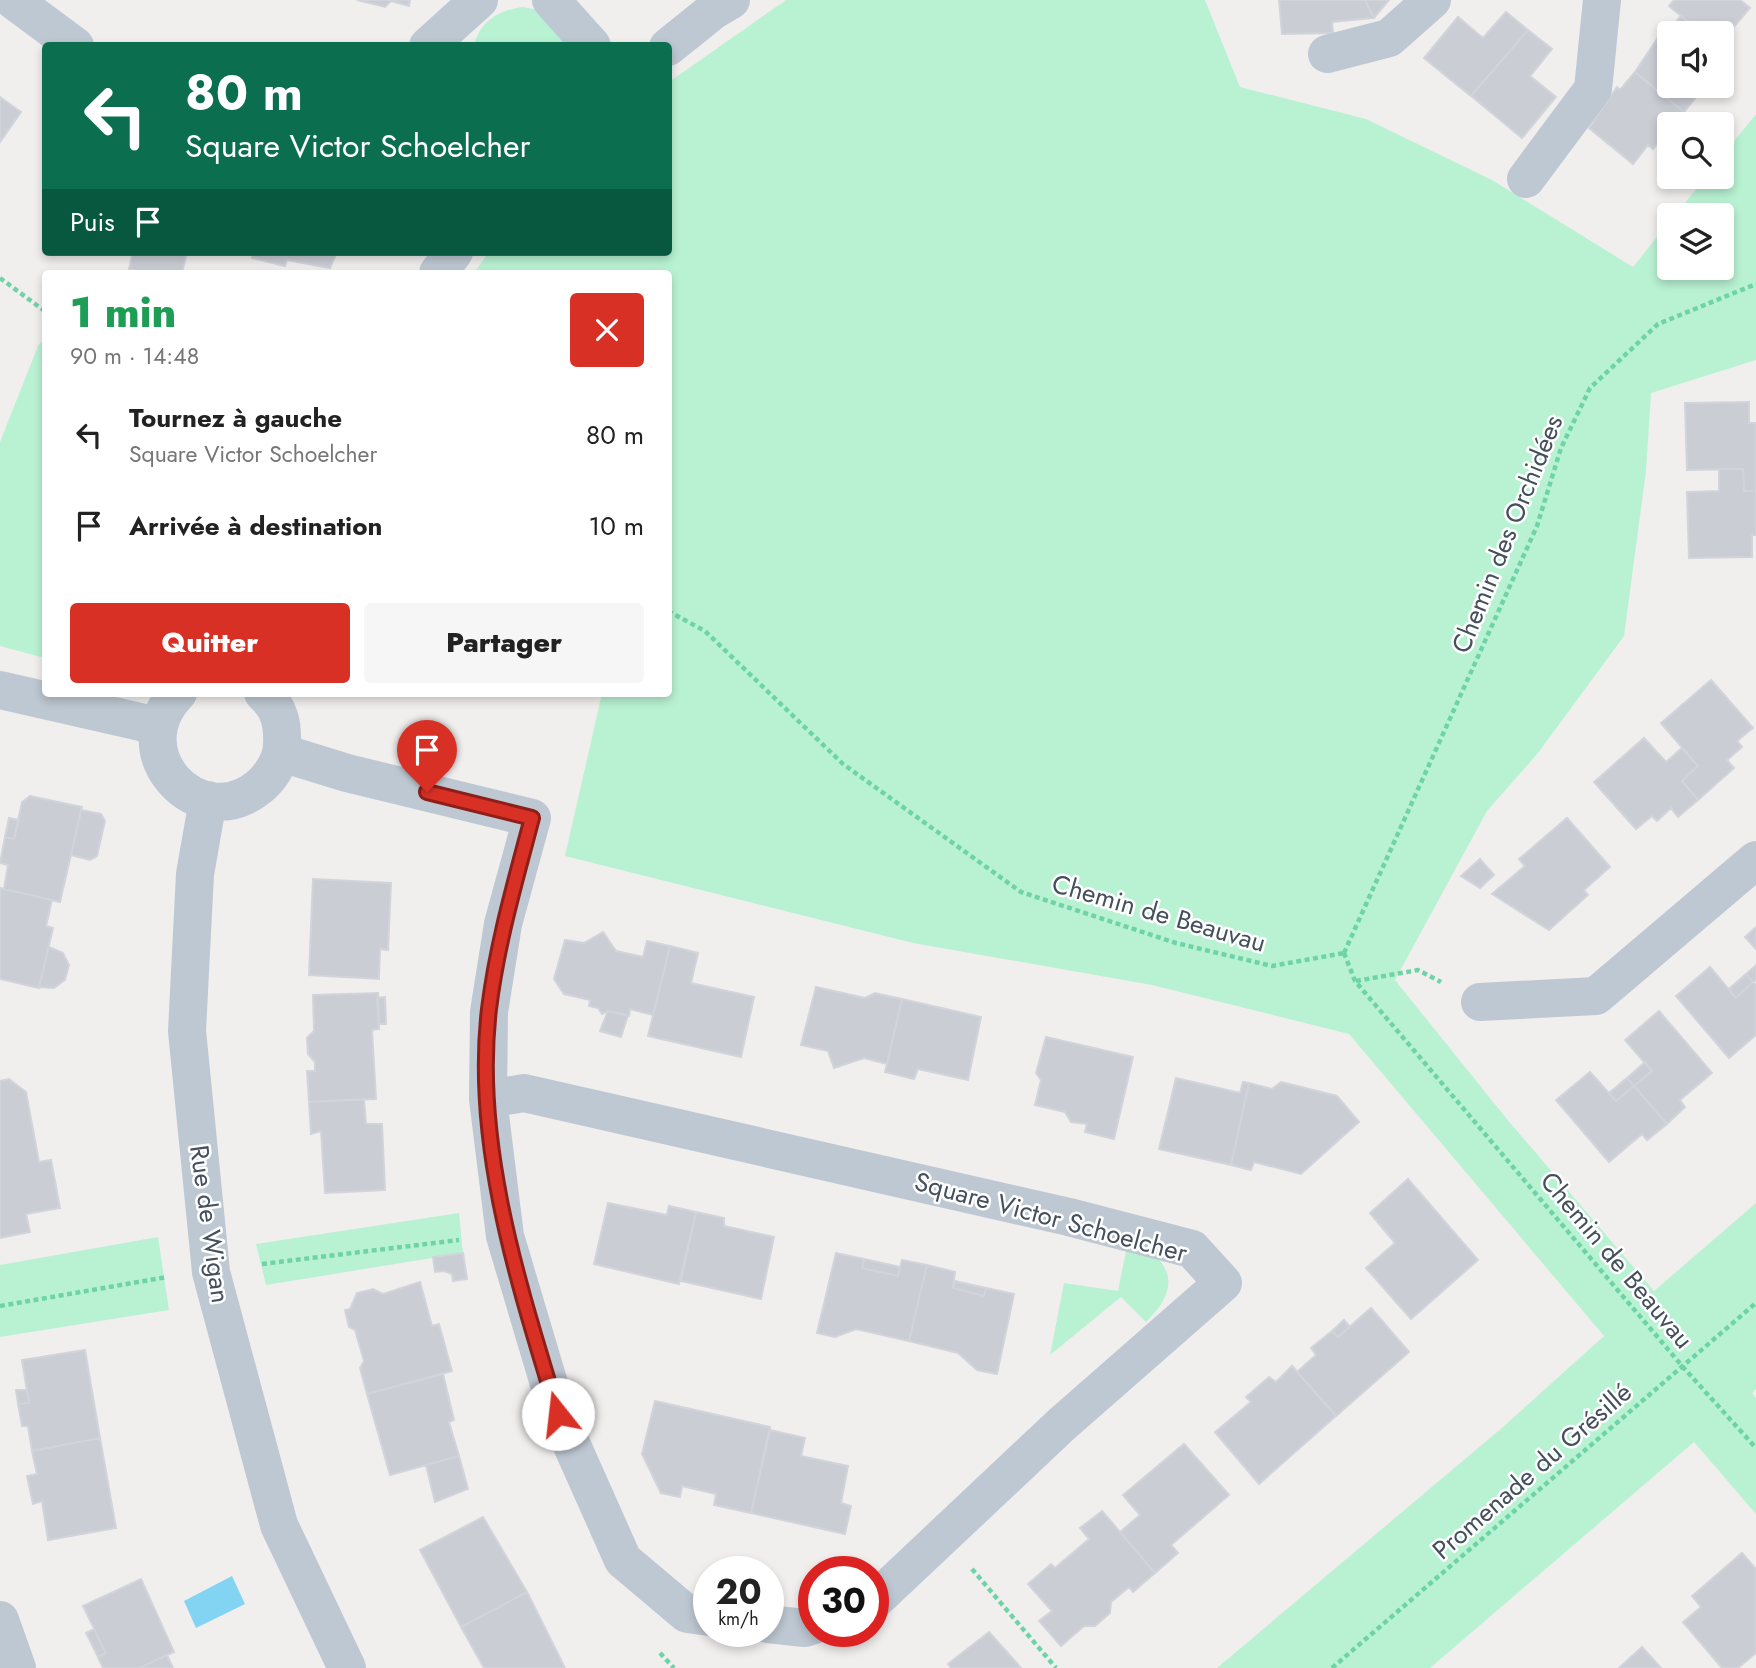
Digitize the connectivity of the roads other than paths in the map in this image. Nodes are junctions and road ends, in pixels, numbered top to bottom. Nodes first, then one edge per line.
1 (13, 0) edge
2 (479, 0) edge
3 (551, 0) edge
4 (732, 0) edge
5 (1432, 0) edge
6 (1602, 0) edge
7 (70, 42) edge
8 (432, 42) edge
9 (588, 42) edge
10 (672, 44) edge
11 (1328, 54) dead end
12 (1526, 179) dead end
13 (451, 256) edge
14 (440, 270) edge
15 (0, 690) edge
16 (174, 697) edge
17 (267, 697) edge
18 (158, 726) junction
19 (282, 753) junction
20 (208, 800) junction
21 (1756, 860) edge
22 (1479, 1002) road end
23 (488, 1099) junction
24 (889, 1587) edge
25 (693, 1615) edge
26 (0, 1620) edge
27 (17, 1668) edge
28 (347, 1668) edge

1 - 7 street
2 - 8 street
3 - 9 street
4 - 10 street
5 - 11 street
6 - 12 street
13 - 14 street
15 - 18 street
16 - 18 street
17 - 19 street
18 - 20 street
19 - 20 street
19 - 23 street
20 - 28 street, Rue de Wigan
21 - 22 street
23 - 24 street, Square Victor Schoelcher
23 - 25 street
26 - 27 street

